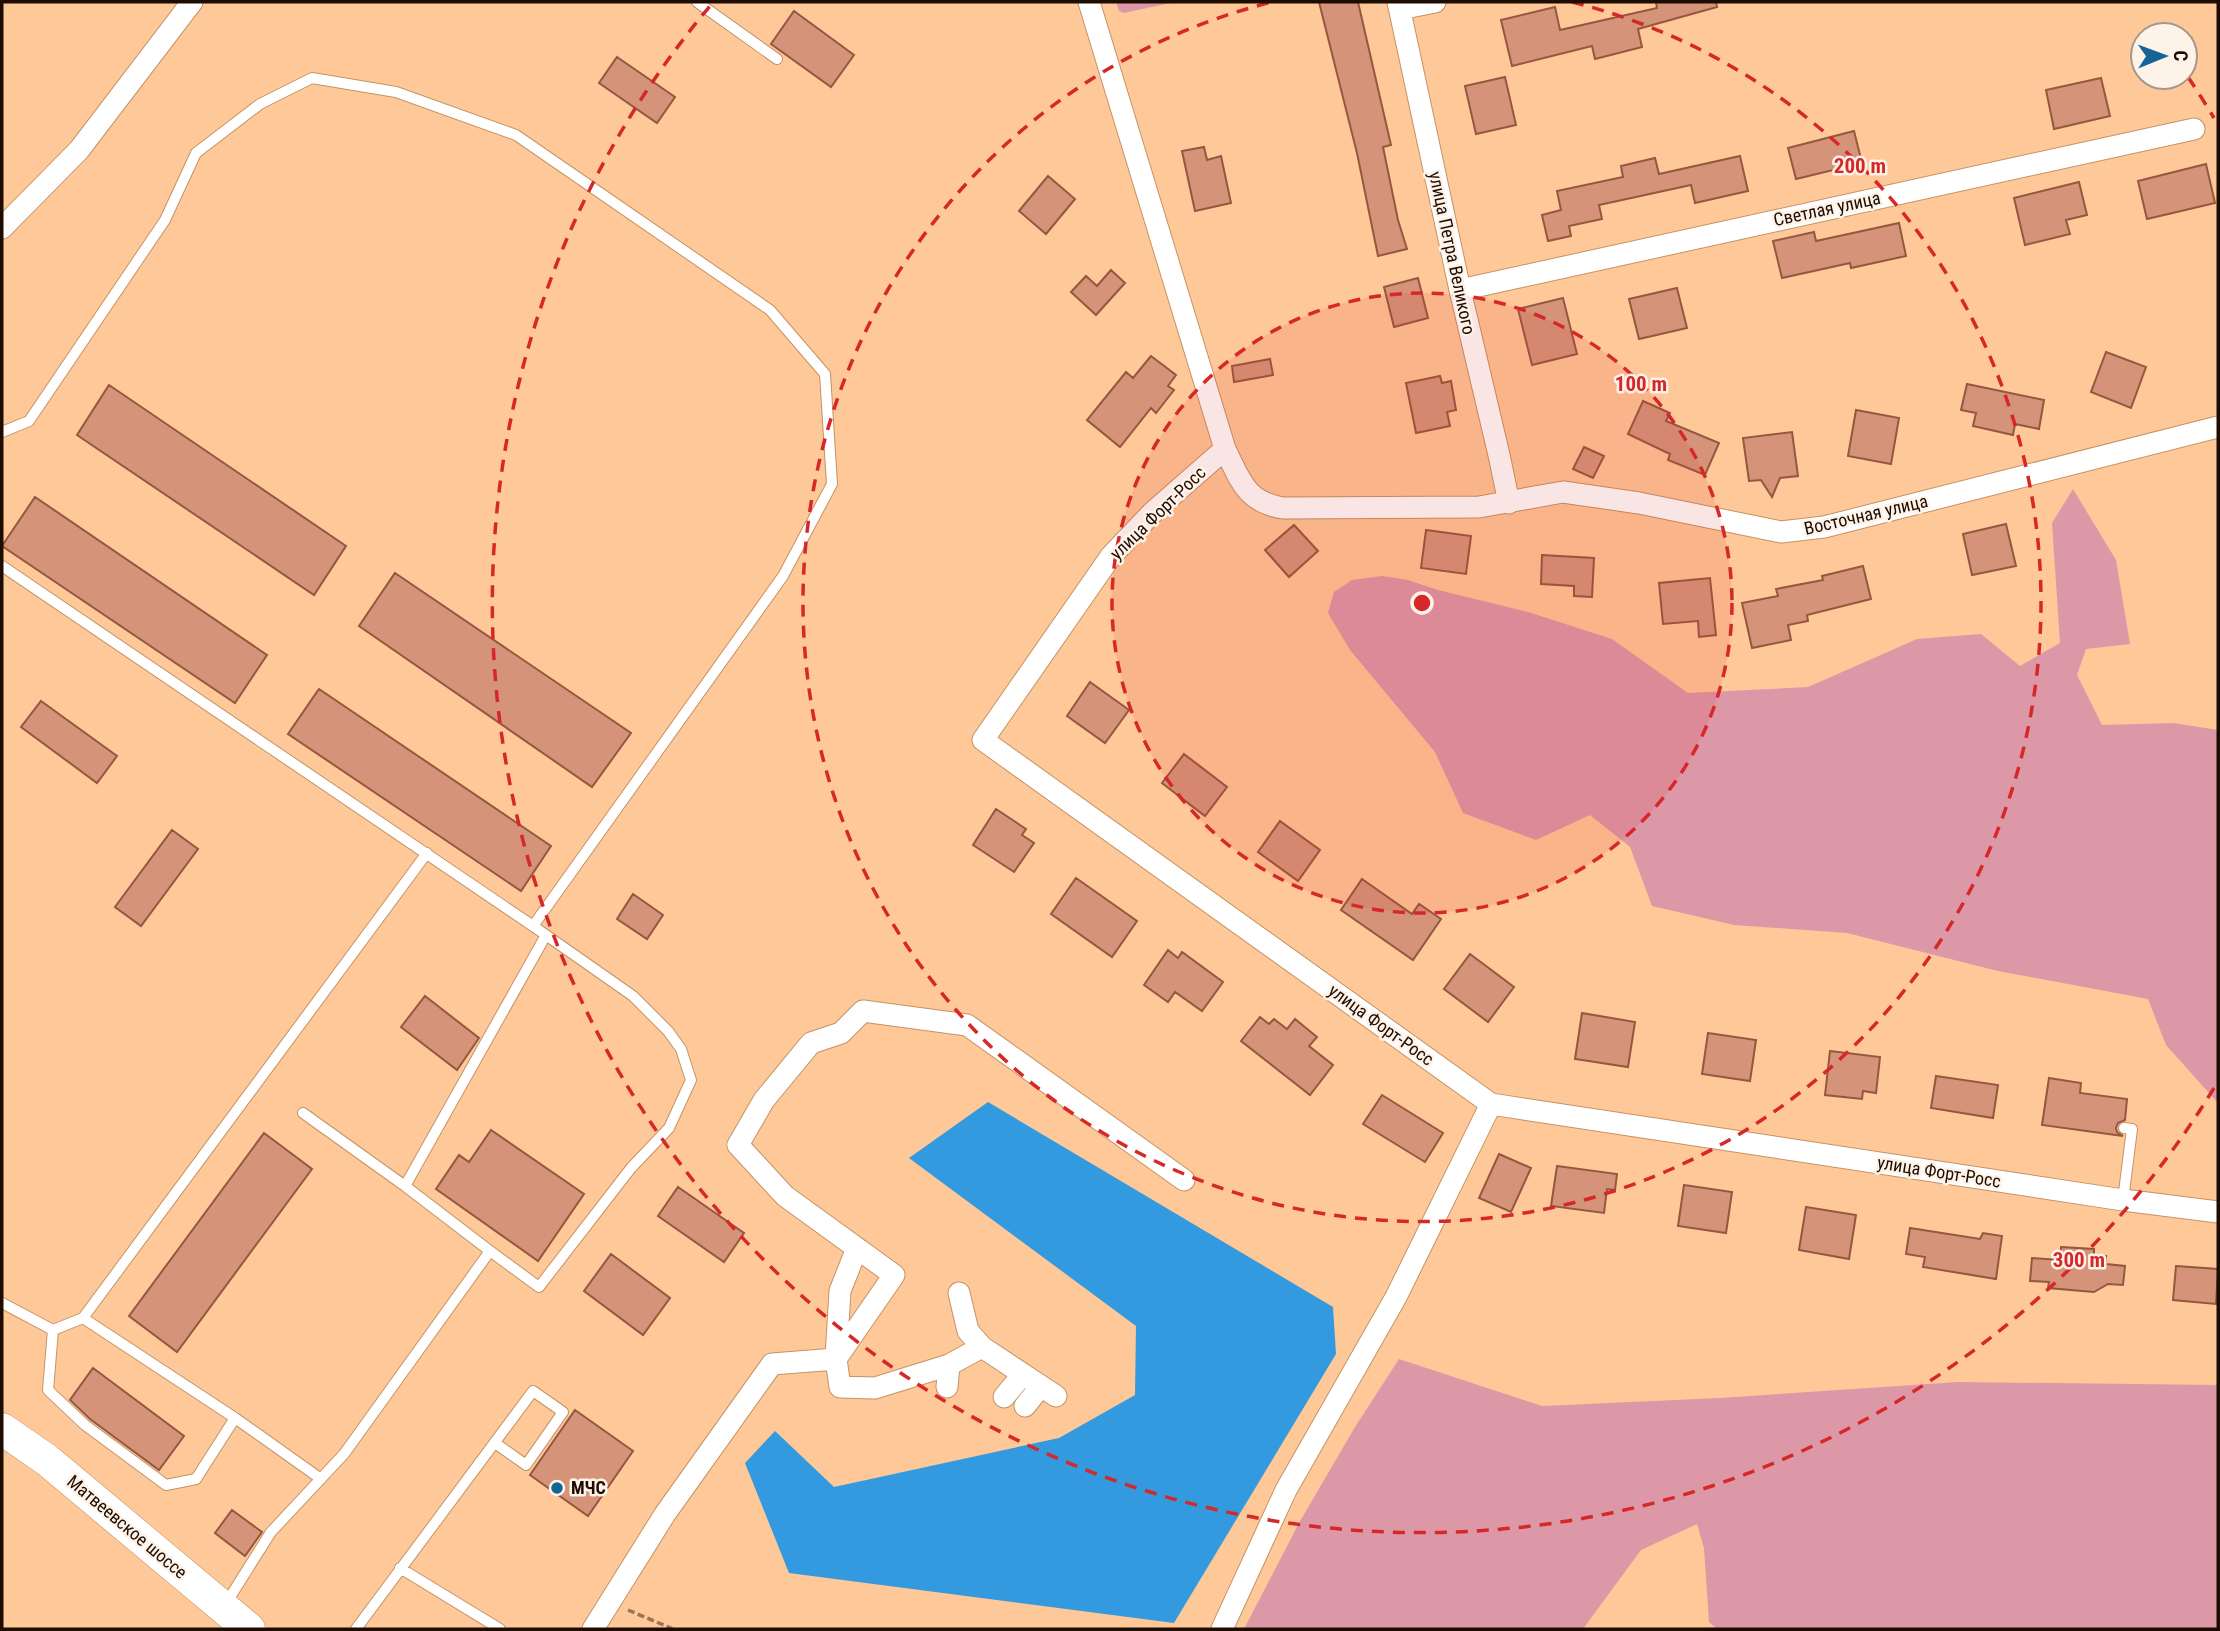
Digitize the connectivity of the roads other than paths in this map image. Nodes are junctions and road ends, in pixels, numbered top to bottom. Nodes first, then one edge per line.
1 (192, 2) edge
2 (697, 2) edge
3 (1089, 2) edge
4 (1435, 2) edge
5 (1399, 5) edge
6 (777, 59) dead end
7 (2194, 129) dead end
8 (2, 228) edge
9 (1460, 290) junction
10 (2218, 427) edge
11 (2, 432) edge
12 (1225, 449) junction
13 (1509, 503) junction
14 (2, 566) edge
15 (427, 853) junction
16 (533, 926) junction
17 (546, 935) junction
18 (1491, 1104) junction
19 (303, 1113) dead end
20 (2124, 1128) dead end
21 (1184, 1180) dead end
22 (405, 1186) junction
23 (2123, 1200) junction
24 (2218, 1212) edge
25 (857, 1248) junction
26 (490, 1251) junction
27 (959, 1293) dead end
28 (2, 1303) edge
29 (83, 1318) junction
30 (53, 1330) junction
31 (982, 1347) junction
32 (835, 1359) junction
33 (949, 1365) junction
34 (1023, 1374) junction
35 (947, 1387) dead end
36 (1004, 1396) dead end
37 (1025, 1406) dead end
38 (235, 1418) junction
39 (2, 1429) edge
40 (495, 1443) junction
41 (321, 1479) junction
42 (400, 1568) junction
43 (223, 1608) junction
44 (249, 1629) edge
45 (356, 1629) edge
46 (500, 1629) edge
47 (593, 1629) edge
48 (1222, 1629) edge

1 - 8 street
2 - 6 lane
3 - 12 street, Восточная улица
4 - 5 street
5 - 9 street, улица Петра Великого
7 - 9 street, Светлая улица
9 - 13 street, улица Петра Великого
10 - 13 street, Восточная улица
11 - 16 lane
12 - 13 street, Восточная улица
12 - 18 street, улица Форт-Росс
14 - 15 lane
15 - 16 lane
15 - 29 lane
16 - 17 lane
17 - 22 lane
17 - 26 lane
18 - 23 street, улица Форт-Росс
18 - 48 street
19 - 22 lane
20 - 23 lane
21 - 25 street
22 - 26 lane
23 - 24 street, улица Форт-Росс
25 - 32 street
25 - 32 street
26 - 41 lane
27 - 31 street
28 - 30 lane
29 - 30 lane
29 - 38 lane
30 - 38 lane
31 - 33 street
31 - 34 street
32 - 33 street
32 - 47 street
33 - 35 street
34 - 36 street
34 - 37 street
38 - 41 lane
39 - 43 main road, Матвеевское шоссе
40 - 40 lane
40 - 42 lane
41 - 43 lane
42 - 45 lane
42 - 46 lane
43 - 44 main road, Матвеевское шоссе

